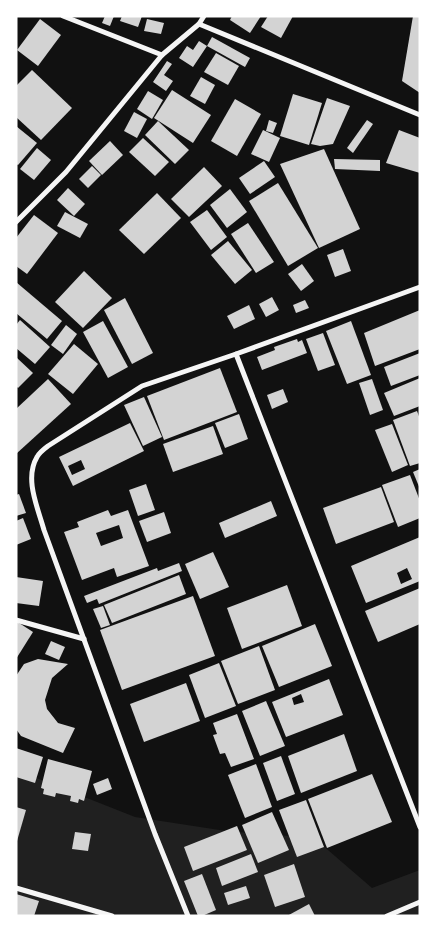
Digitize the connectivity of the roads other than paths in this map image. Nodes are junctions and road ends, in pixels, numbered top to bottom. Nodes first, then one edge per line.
1 (63, 16) edge
2 (204, 16) edge
3 (200, 24) junction
4 (162, 55) junction
5 (420, 115) edge
6 (16, 222) edge
7 (420, 287) edge
8 (236, 354) junction
9 (16, 620) edge
10 (84, 639) junction
11 (420, 827) edge
12 (16, 888) edge
13 (420, 902) edge
14 (112, 916) edge
15 (188, 916) edge
16 (387, 916) edge

1 - 4 street
2 - 3 street
3 - 4 street
3 - 5 street
4 - 6 street
7 - 8 street
8 - 10 street
8 - 11 street
9 - 10 street
10 - 15 street
12 - 14 street
13 - 16 street

